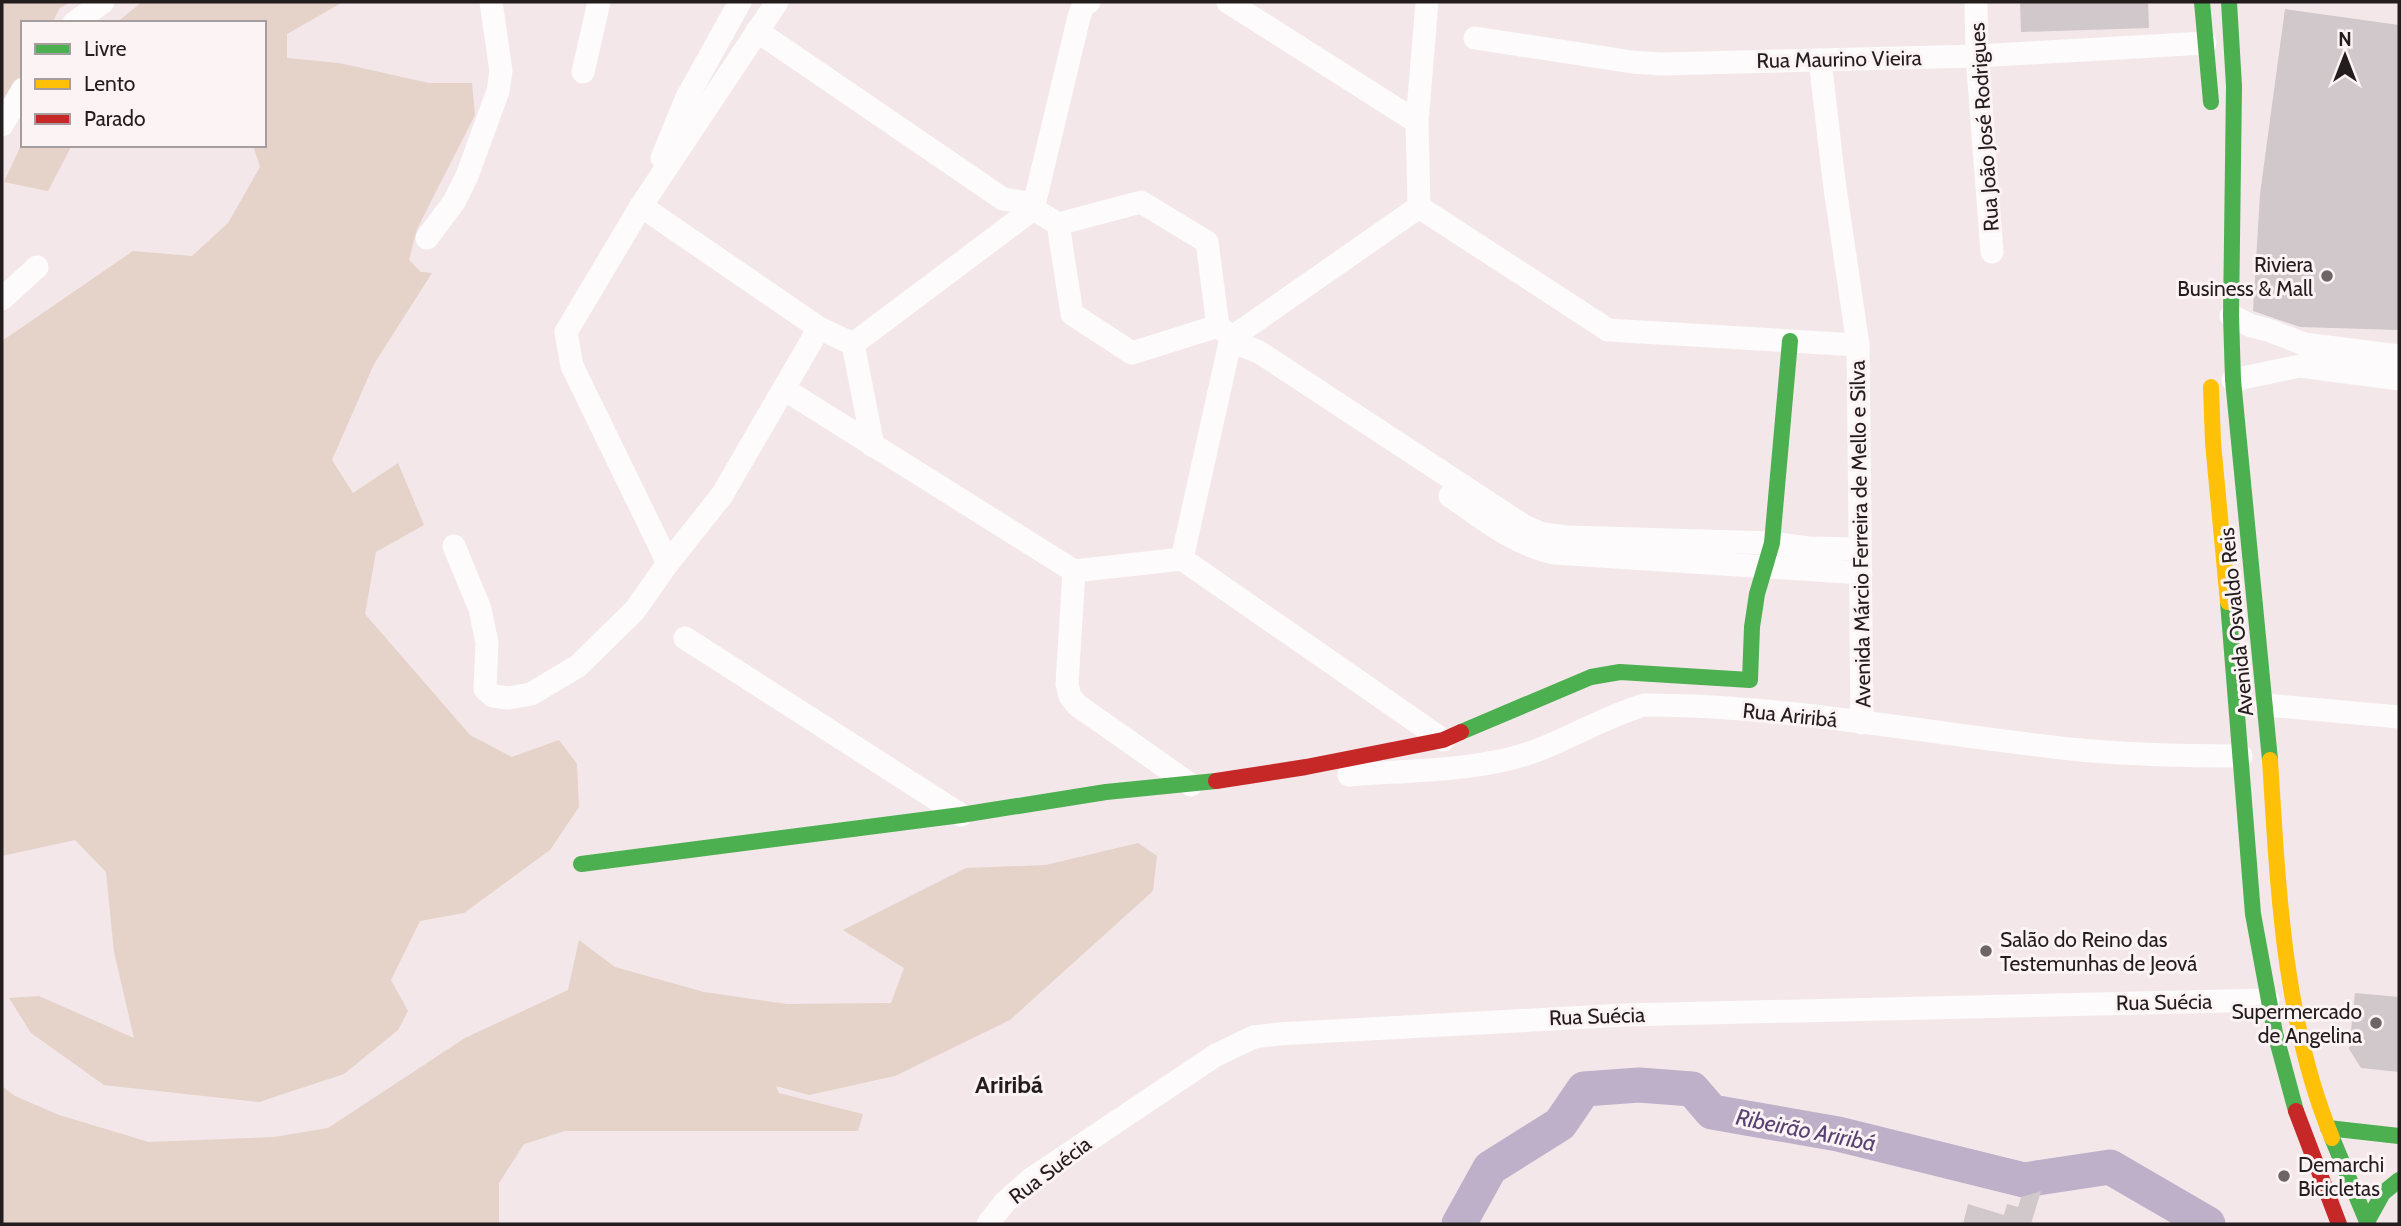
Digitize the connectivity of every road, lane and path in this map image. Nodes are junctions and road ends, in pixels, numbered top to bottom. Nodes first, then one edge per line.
1 (103, 2) edge
2 (491, 2) edge
3 (599, 2) edge
4 (740, 2) edge
5 (1089, 2) edge
6 (1227, 2) edge
7 (1427, 2) edge
8 (1976, 2) edge
9 (2202, 2) edge
10 (2229, 2) edge
11 (766, 18) edge
12 (77, 21) edge
13 (1475, 38) dead end
14 (2204, 43) junction
15 (1977, 56) junction
16 (1819, 60) junction
17 (583, 72) dead end
18 (21, 92) edge
19 (2211, 114) dead end
20 (1417, 122) junction
21 (2, 125) edge
22 (645, 200) junction
23 (1028, 205) junction
24 (1419, 207) junction
25 (1058, 224) junction
26 (427, 238) dead end
27 (1992, 253) dead end
28 (37, 267) dead end
29 (2, 299) edge
30 (2231, 316) junction
31 (818, 328) junction
32 (1230, 336) junction
33 (1790, 341) junction
34 (853, 344) junction
35 (1858, 345) junction
36 (2302, 355) junction
37 (2399, 356) edge
38 (2222, 377) junction
39 (2399, 379) edge
40 (784, 389) junction
41 (873, 446) junction
42 (1772, 543) junction
43 (454, 546) dead end
44 (1860, 549) junction
45 (1182, 559) junction
46 (668, 563) junction
47 (1763, 565) junction
48 (1787, 569) junction
49 (1074, 570) junction
50 (1861, 573) junction
51 (1752, 614) junction
52 (685, 638) dead end
53 (2266, 705) junction
54 (2399, 716) edge
55 (1862, 723) junction
56 (1443, 740) junction
57 (2241, 756) junction
58 (1349, 775) dead end
59 (1191, 785) junction
60 (961, 815) junction
61 (581, 864) dead end
62 (2268, 1000) junction
63 (2329, 1128) junction
64 (2399, 1136) edge
65 (2399, 1180) edge
66 (2368, 1223) edge
67 (988, 1224) edge
68 (2339, 1224) edge

1 - 12 street
2 - 26 street
3 - 17 street
4 - 22 street
5 - 23 street
6 - 20 street
7 - 20 street
8 - 15 street, Rua João José Rodrigues
9 - 14 main road
10 - 30 main road, Avenida Osvaldo Reis
11 - 22 street
11 - 23 street
13 - 16 street, Rua Maurino Vieira
14 - 15 street, Rua Maurino Vieira
14 - 19 main road
15 - 16 street, Rua Maurino Vieira
15 - 27 street, Rua João José Rodrigues
16 - 35 street, Avenida Márcio Ferreira de Mello e Silva
18 - 21 street
20 - 24 street
22 - 31 street
22 - 46 street
23 - 25 street
23 - 34 street
24 - 32 street
24 - 33 street
25 - 32 street
25 - 32 street
28 - 29 street
30 - 36 street
30 - 38 main road, Avenida Osvaldo Reis
31 - 34 street
31 - 40 street
32 - 42 street
32 - 45 street
32 - 47 street
33 - 35 street
33 - 42 main road
34 - 41 street
35 - 44 street, Avenida Márcio Ferreira de Mello e Silva
36 - 37 street
36 - 38 street
36 - 39 street
38 - 53 main road, Avenida Osvaldo Reis
38 - 57 main road, Avenida Osvaldo Reis
40 - 41 street
40 - 46 street
41 - 49 street
42 - 44 street
42 - 47 main road
43 - 46 street
44 - 50 street, Avenida Márcio Ferreira de Mello e Silva
45 - 49 street
45 - 56 street
47 - 48 street
47 - 51 main road
48 - 50 street
48 - 51 street
49 - 59 street
50 - 55 street, Avenida Márcio Ferreira de Mello e Silva
51 - 56 main road
52 - 60 street
53 - 54 street
53 - 63 main road, Avenida Osvaldo Reis
55 - 57 street, Rua Ariribá
55 - 58 street, Rua Ariribá
56 - 59 main road
57 - 62 main road, Avenida Osvaldo Reis
59 - 60 main road
60 - 61 main road
62 - 67 street, Rua Suécia
62 - 68 main road, Avenida Osvaldo Reis
63 - 64 main road
63 - 66 main road, Avenida Osvaldo Reis
65 - 66 main road

